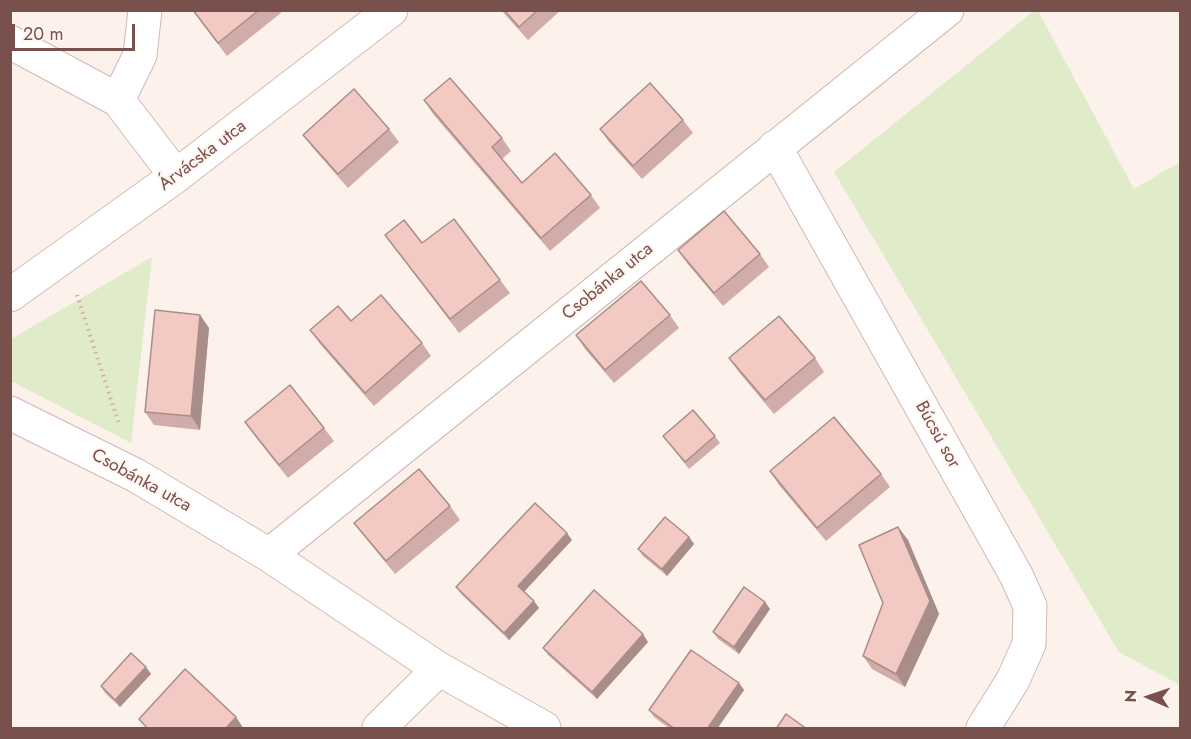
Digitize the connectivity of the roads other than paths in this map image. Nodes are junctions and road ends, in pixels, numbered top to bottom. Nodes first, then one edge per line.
1 (145, 10) edge
2 (391, 10) edge
3 (947, 10) edge
4 (10, 42) edge
5 (118, 100) junction
6 (775, 147) junction
7 (176, 176) junction
8 (10, 295) edge
9 (10, 413) edge
10 (269, 555) junction
11 (439, 669) junction
12 (379, 729) edge
13 (544, 729) edge
14 (982, 729) edge

1 - 5 street
2 - 7 street, Árvácska utca
3 - 6 street, Csobánka utca
4 - 5 street
5 - 7 street
6 - 10 street, Csobánka utca
6 - 14 street, Búcsú sor
7 - 8 street, Árvácska utca
9 - 10 street, Csobánka utca
10 - 11 street, Csobánka utca
11 - 12 street
11 - 13 street, Csobánka utca

